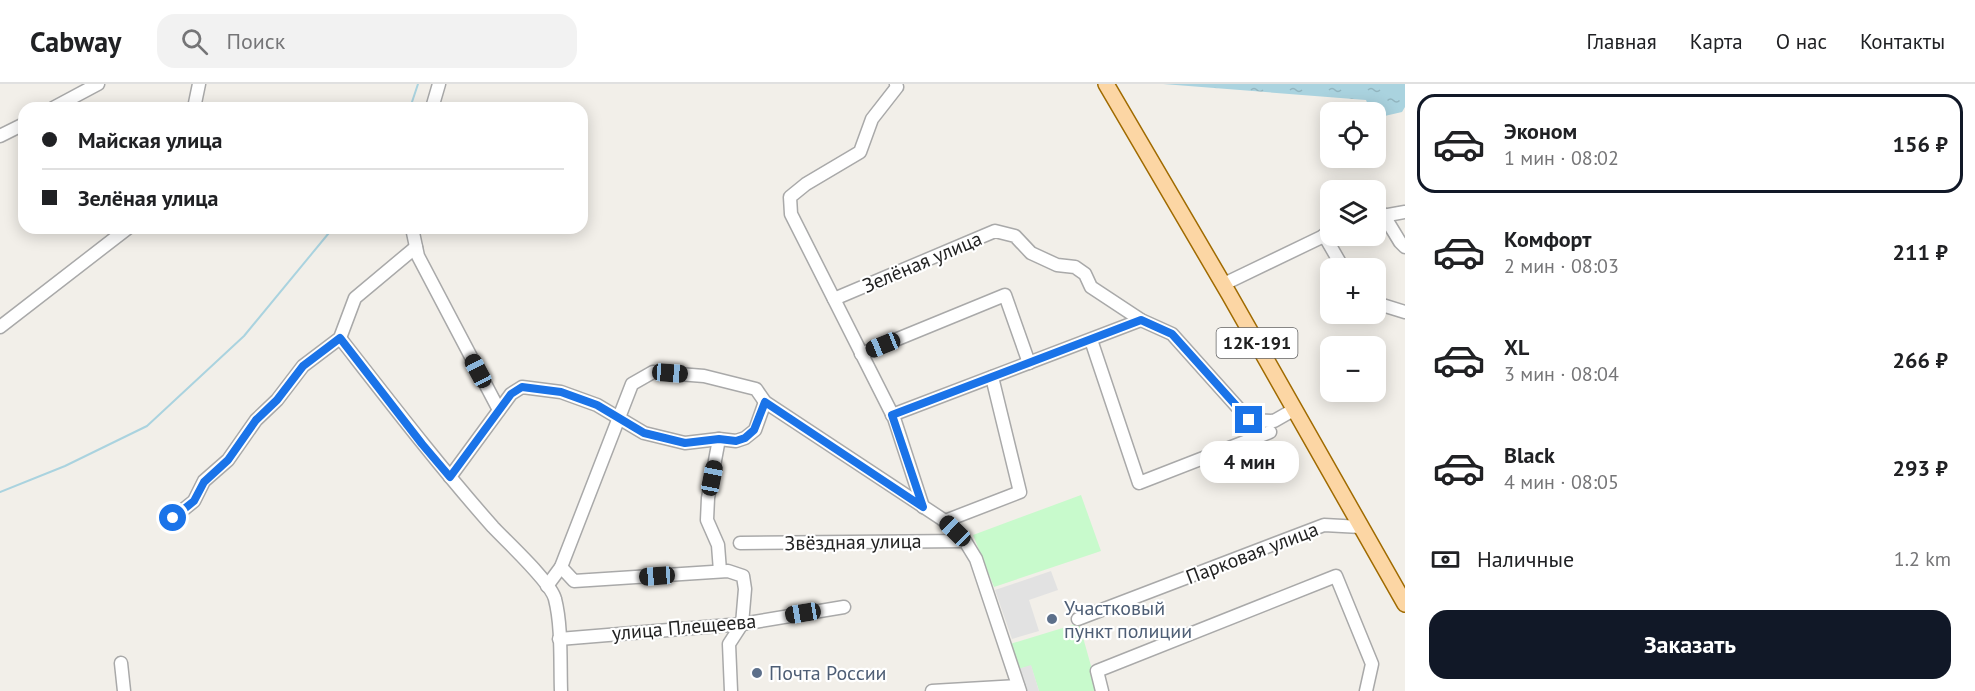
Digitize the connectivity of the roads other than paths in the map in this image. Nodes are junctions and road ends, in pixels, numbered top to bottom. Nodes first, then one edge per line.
1 (98, 84) edge
2 (199, 84) edge
3 (439, 84) edge
4 (1106, 84) edge
5 (896, 86) edge
6 (64, 102) edge
7 (195, 102) edge
8 (434, 102) edge
9 (18, 126) edge
10 (0, 136) edge
11 (1405, 212) edge
12 (1386, 215) edge
13 (1386, 225) edge
14 (120, 234) edge
15 (413, 234) edge
16 (1320, 238) edge
17 (416, 247) junction
18 (1405, 247) edge
19 (1224, 284) junction
20 (834, 299) junction
21 (1386, 306) edge
22 (1405, 312) edge
23 (1141, 320) junction
24 (0, 327) edge
25 (340, 338) junction
26 (1091, 340) junction
27 (861, 354) junction
28 (1029, 363) junction
29 (992, 377) junction
30 (765, 402) junction
31 (1295, 409) junction
32 (499, 410) junction
33 (892, 415) junction
34 (619, 417) junction
35 (1270, 432) dead end
36 (719, 439) junction
37 (450, 477) junction
38 (923, 507) junction
39 (173, 518) dead end
40 (945, 521) junction
41 (1361, 526) junction
42 (965, 541) junction
43 (740, 543) dead end
44 (561, 567) junction
45 (720, 572) junction
46 (547, 586) junction
47 (1405, 604) edge
48 (844, 607) dead end
49 (1078, 619) dead end
50 (742, 624) junction
51 (559, 639) junction
52 (121, 663) dead end
53 (1019, 689) edge
54 (124, 691) edge
55 (561, 691) edge
56 (731, 691) edge
57 (932, 691) edge
58 (1102, 691) edge
59 (1366, 691) edge

1 - 6 street
2 - 7 street
3 - 8 street
4 - 19 main road, 12К-191
5 - 20 street
9 - 10 street
11 - 12 street
13 - 18 street
14 - 24 street
15 - 17 street
16 - 19 street
17 - 25 street
17 - 32 street
19 - 31 main road, 12К-191
20 - 23 street, Зелёная улица
20 - 27 street
21 - 22 street
23 - 26 street
23 - 31 street, Зелёная улица
25 - 37 street
25 - 39 street
26 - 28 street
26 - 35 street
27 - 28 street
27 - 33 street
28 - 29 street
29 - 33 street
29 - 40 street, Звёздная улица
30 - 34 street
30 - 36 street
30 - 38 street
31 - 41 main road, 12К-191
32 - 34 street
32 - 37 street
33 - 38 street
34 - 36 street
34 - 44 street
36 - 45 street
37 - 46 street
38 - 40 street
40 - 42 street
41 - 47 main road, 12К-191
41 - 49 street, Парковая улица
42 - 43 street, Звёздная улица
42 - 53 street
44 - 45 street
44 - 46 street
45 - 50 street
46 - 51 street
48 - 50 street, улица Плещеева
50 - 51 street, улица Плещеева
50 - 56 street
51 - 55 street
52 - 54 street
53 - 57 street
58 - 59 street

